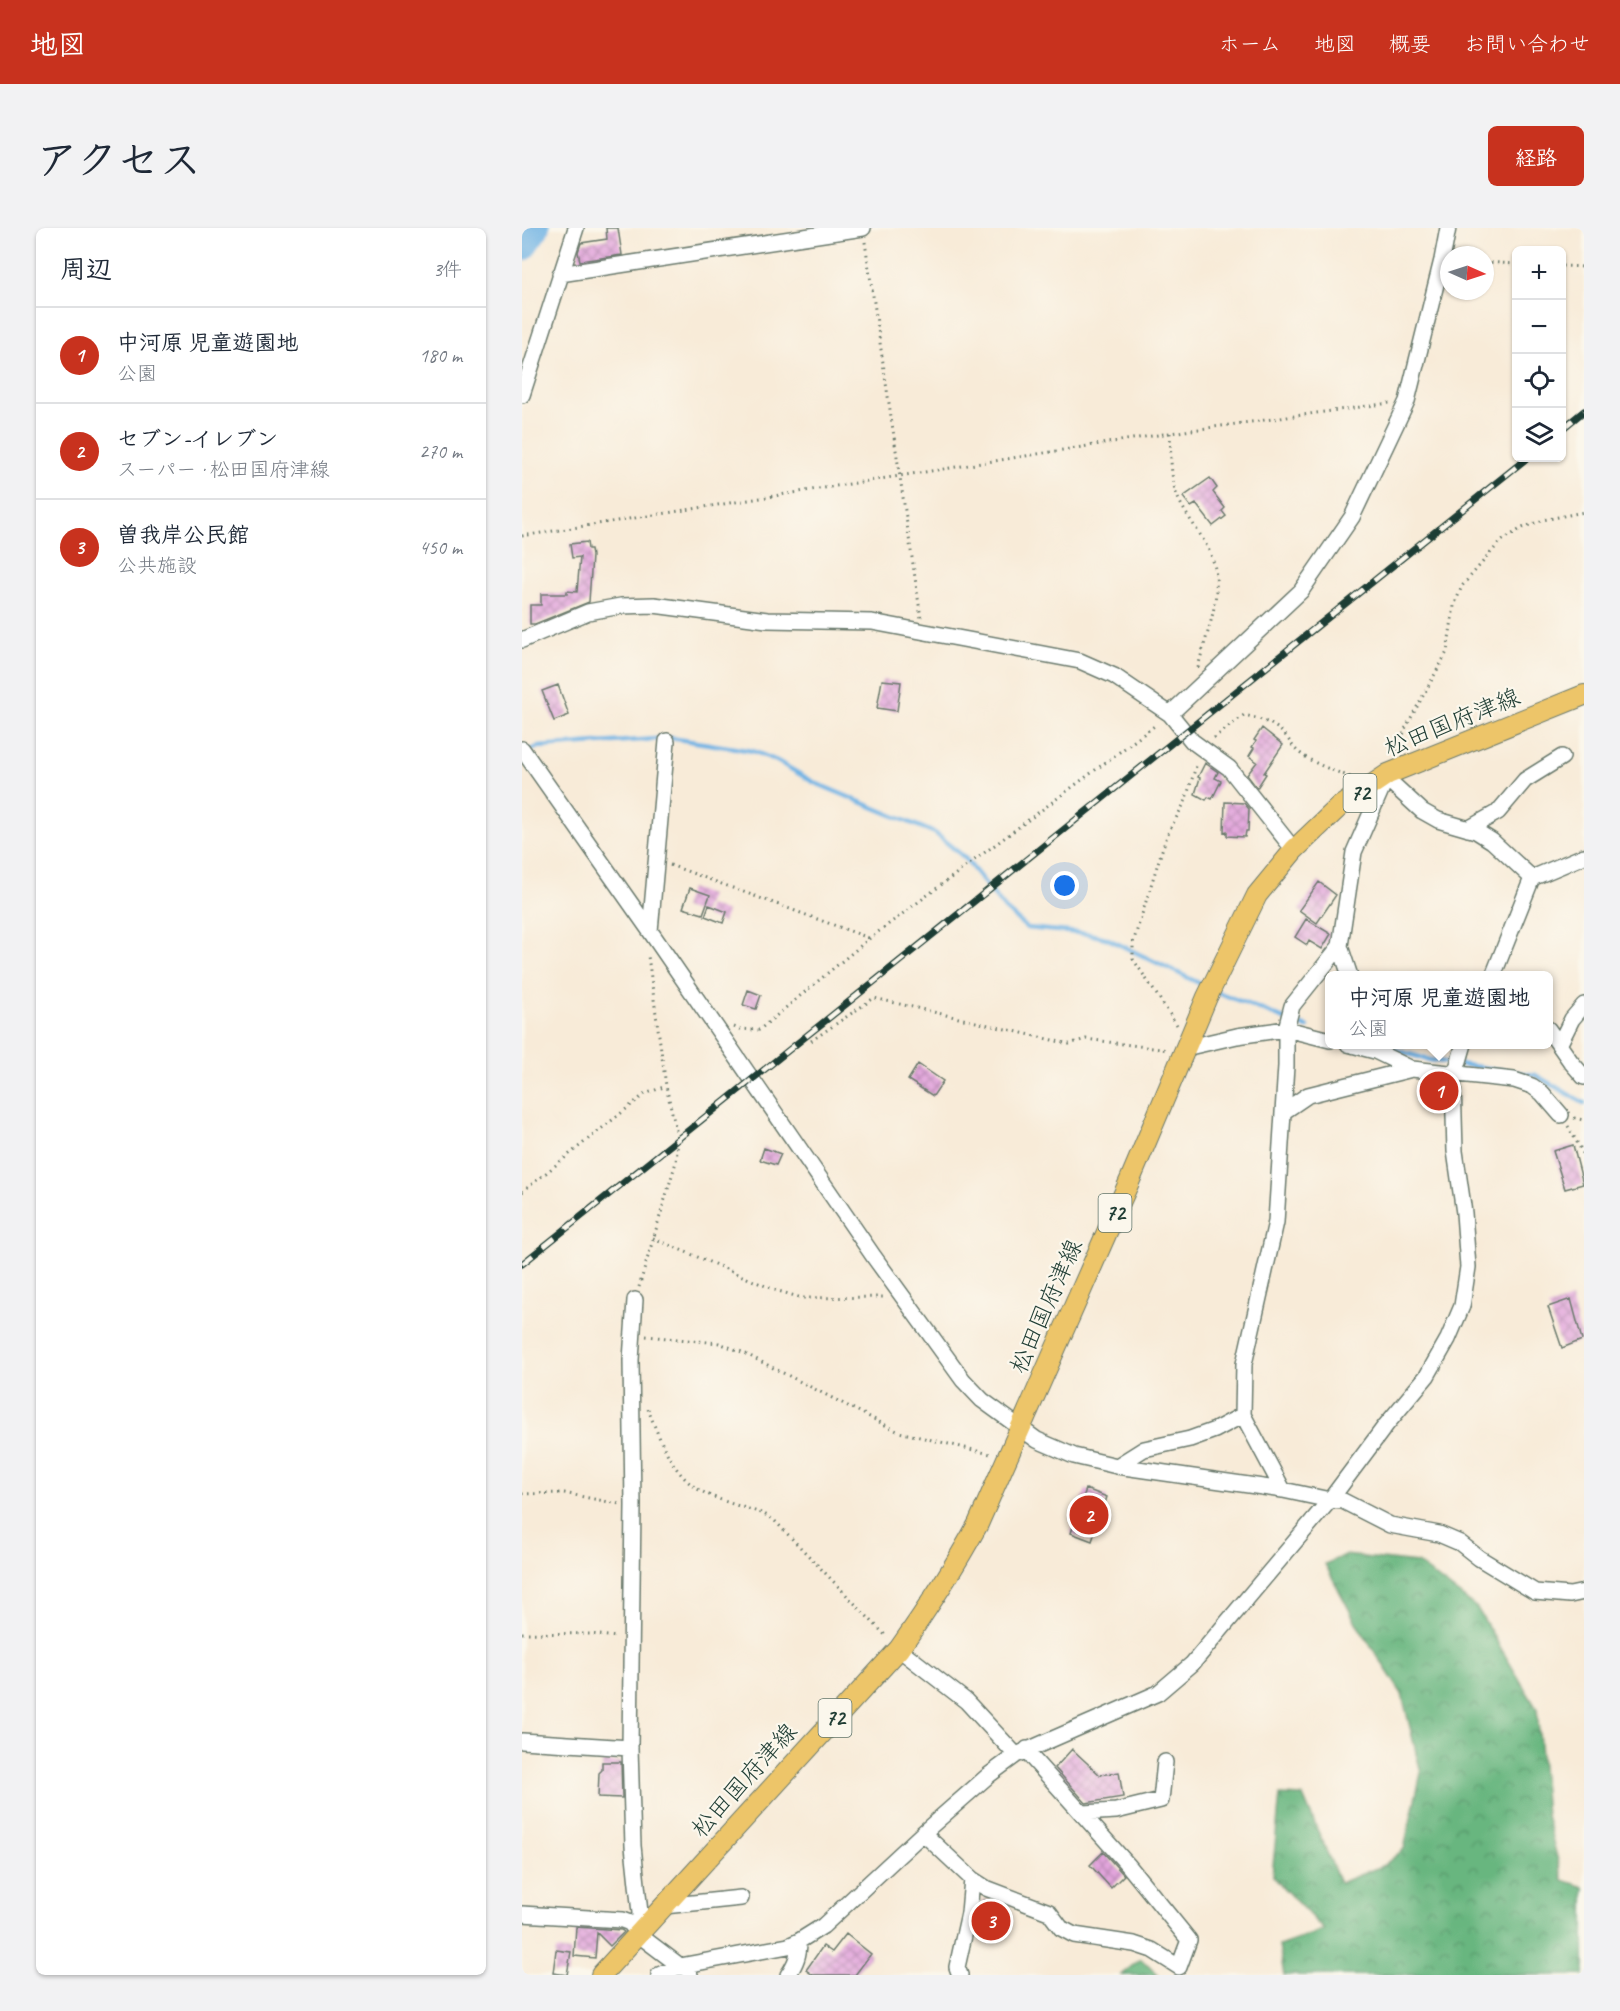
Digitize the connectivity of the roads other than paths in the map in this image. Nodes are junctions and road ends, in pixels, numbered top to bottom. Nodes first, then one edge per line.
1 (576, 228) edge
2 (863, 228) edge
3 (1448, 228) edge
4 (560, 274) junction
5 (522, 395) edge
6 (522, 640) edge
7 (1584, 695) edge
8 (1170, 714) junction
9 (667, 741) dead end
10 (525, 753) edge
11 (1562, 757) dead end
12 (1381, 779) junction
13 (1468, 829) junction
14 (1294, 849) junction
15 (1584, 856) edge
16 (1532, 878) junction
17 (650, 931) junction
18 (1340, 946) junction
19 (1349, 971) edge
20 (1495, 971) edge
21 (1584, 1005) edge
22 (1287, 1024) junction
23 (1553, 1035) edge
24 (1325, 1038) edge
25 (1560, 1043) junction
26 (1186, 1047) junction
27 (1376, 1049) edge
28 (1461, 1051) edge
29 (1412, 1069) junction
30 (1454, 1075) junction
31 (1584, 1077) edge
32 (1283, 1112) junction
33 (1561, 1114) road end
34 (635, 1300) road end
35 (1243, 1415) junction
36 (1020, 1428) junction
37 (1117, 1466) junction
38 (1283, 1490) junction
39 (1330, 1500) junction
40 (1584, 1592) edge
41 (899, 1649) junction
42 (522, 1741) edge
43 (630, 1748) junction
44 (1022, 1752) junction
45 (1165, 1762) dead end
46 (1083, 1813) junction
47 (922, 1833) junction
48 (972, 1879) junction
49 (741, 1898) dead end
50 (664, 1906) junction
51 (522, 1914) edge
52 (639, 1935) junction
53 (799, 1941) junction
54 (685, 1970) edge
55 (601, 1975) edge
56 (659, 1975) edge
57 (788, 1975) edge
58 (960, 1975) edge

1 - 4 street
2 - 4 street
3 - 8 street
4 - 5 street
6 - 8 street
7 - 12 main road, 松田国府津線 / 72
8 - 14 street
9 - 17 street
10 - 17 street
11 - 13 street
12 - 13 street
12 - 14 main road, 松田国府津線 / 72
12 - 18 street
13 - 16 street
14 - 26 main road, 松田国府津線 / 72
15 - 16 street
16 - 20 street
17 - 36 street
18 - 19 street
18 - 22 street
21 - 25 street
22 - 24 street
22 - 26 street
22 - 32 street
23 - 25 street
25 - 31 street
26 - 36 main road, 松田国府津線 / 72
27 - 29 street
28 - 30 street
29 - 30 street
29 - 32 street
30 - 33 street
30 - 39 street
32 - 35 street
34 - 43 street
35 - 37 street
35 - 38 street
36 - 37 street
36 - 41 main road, 松田国府津線 / 72
37 - 38 street
38 - 39 street
39 - 40 street
39 - 44 street
41 - 44 street
41 - 50 main road, 松田国府津線 / 72
42 - 43 street
43 - 52 street
44 - 46 street
44 - 47 street
45 - 46 street
46 - 48 street
47 - 48 street
47 - 53 street
48 - 58 street
49 - 50 street
50 - 52 main road, 松田国府津線 / 72
51 - 52 street
52 - 54 street
52 - 55 main road, 松田国府津線 / 72
53 - 54 street
53 - 57 street
54 - 56 street

